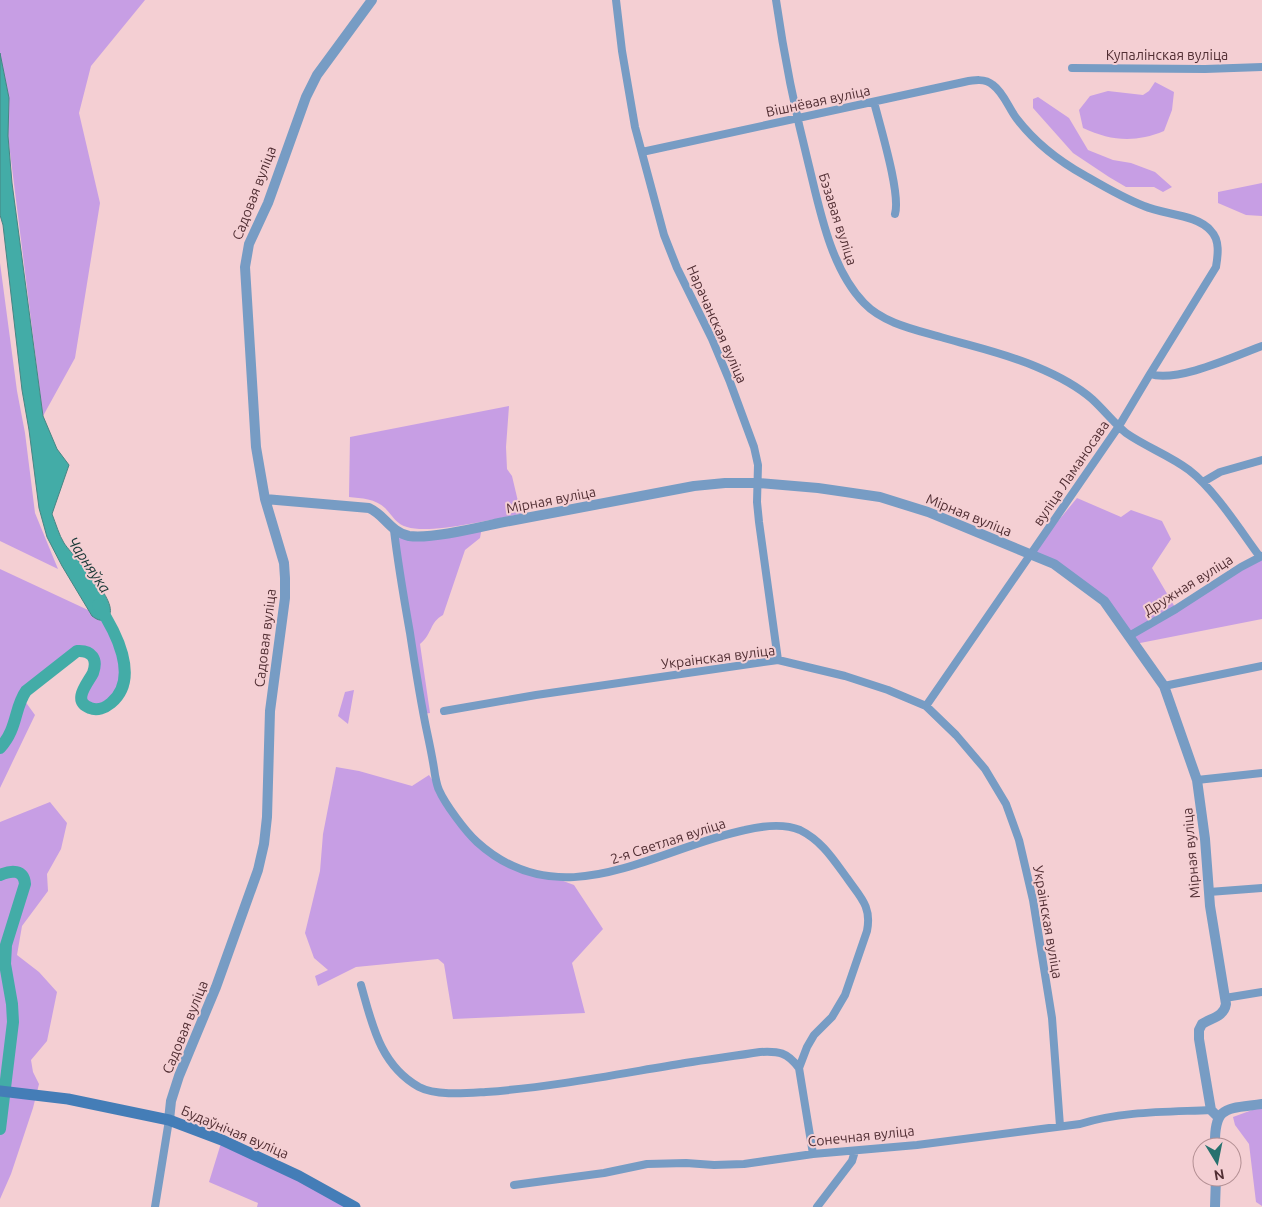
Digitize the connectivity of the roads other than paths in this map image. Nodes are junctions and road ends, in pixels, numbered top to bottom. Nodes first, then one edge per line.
1 (372, 0) edge
2 (616, 0) edge
3 (776, 0) edge
4 (1262, 67) edge
5 (1072, 68) dead end
6 (998, 89) joint
7 (874, 102) junction
8 (797, 119) junction
9 (642, 152) junction
10 (894, 214) dead end
11 (1262, 346) edge
12 (1150, 374) junction
13 (1119, 426) junction
14 (1262, 460) edge
15 (1203, 482) junction
16 (758, 483) junction
17 (265, 499) junction
18 (394, 530) junction
19 (1031, 554) junction
20 (1261, 557) edge
21 (1129, 636) junction
22 (778, 660) junction
23 (1262, 666) edge
24 (1164, 686) junction
25 (926, 706) junction
26 (444, 711) dead end
27 (1262, 773) edge
28 (1197, 780) junction
29 (1262, 888) edge
30 (1209, 892) junction
31 (361, 985) dead end
32 (1262, 992) edge
33 (1226, 998) junction
34 (799, 1068) junction
35 (0, 1091) edge
36 (1262, 1104) edge
37 (1217, 1113) junction
38 (169, 1120) junction
39 (1060, 1126) junction
40 (1215, 1137) edge
41 (855, 1151) junction
42 (813, 1154) junction
43 (514, 1185) dead end
44 (1216, 1187) edge
45 (155, 1207) edge
46 (355, 1207) edge
47 (817, 1207) edge
48 (1215, 1207) edge

1 - 17 street, Садовая вуліца
2 - 9 street, Нарачанская вуліца
3 - 8 street, Бэзавая вуліца
4 - 5 street, Купалінская вуліца
6 - 7 street, Вішнёвая вуліца
6 - 12 street, вуліца Ламаносава
7 - 8 street, Вішнёвая вуліца
7 - 10 street
8 - 9 street, Вішнёвая вуліца
8 - 13 street, Бэзавая вуліца
9 - 16 street, Нарачанская вуліца
11 - 12 street
12 - 13 street, вуліца Ламаносава
13 - 15 street, Бэзавая вуліца
13 - 19 street, вуліца Ламаносава
14 - 15 street
15 - 20 street, Бэзавая вуліца
16 - 18 street, Мірная вуліца
16 - 19 street, Мірная вуліца
16 - 22 street, Нарачанская вуліца
17 - 18 street
17 - 38 street, Садовая вуліца
18 - 34 street, 2-я Светлая вуліца
19 - 21 street, Мірная вуліца
19 - 25 street, вуліца Ламаносава
20 - 21 street, Дружная вуліца
21 - 24 street, Мірная вуліца
22 - 25 street, Украінская вуліца
22 - 26 street, Украінская вуліца
23 - 24 street
24 - 28 street, Мірная вуліца
25 - 39 street, Украінская вуліца
27 - 28 street
28 - 30 street, Мірная вуліца
29 - 30 street
30 - 33 street, Мірная вуліца
31 - 34 street
32 - 33 street
33 - 37 street
34 - 42 street
35 - 38 main road, Будаўнічая вуліца
36 - 37 street, Сонечная вуліца
37 - 39 street, Сонечная вуліца
37 - 40 street
38 - 45 street, Садовая вуліца
38 - 46 main road, Будаўнічая вуліца
39 - 41 street, Сонечная вуліца
41 - 42 street, Сонечная вуліца
41 - 47 street
42 - 43 street, Сонечная вуліца
44 - 48 street

